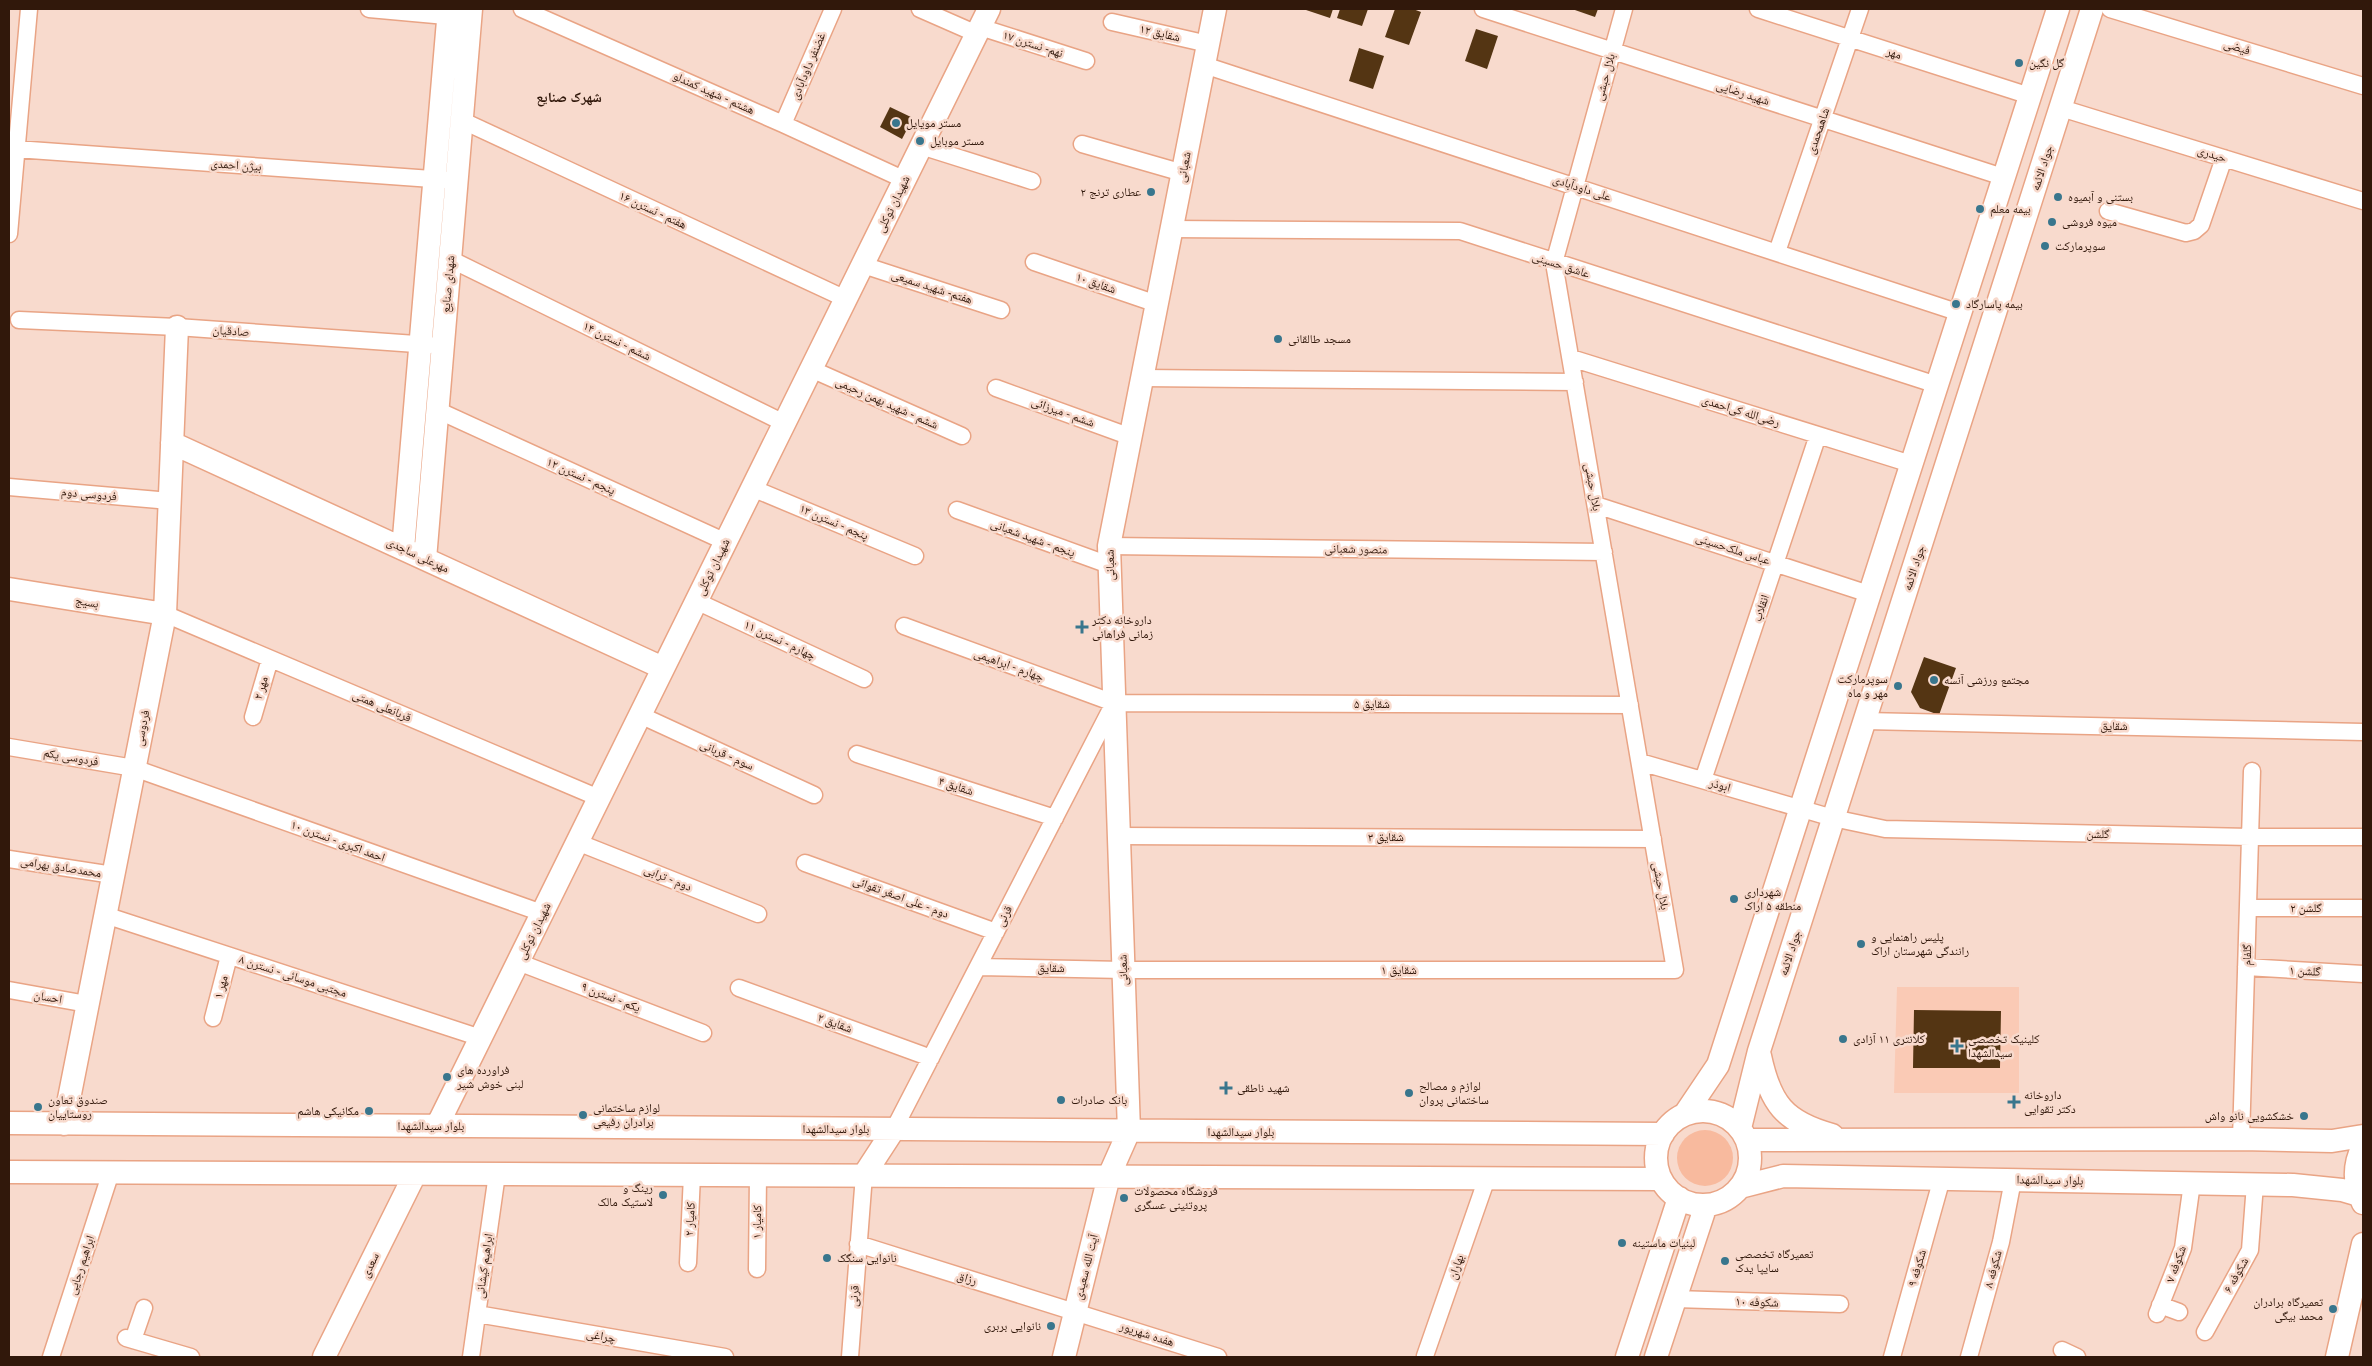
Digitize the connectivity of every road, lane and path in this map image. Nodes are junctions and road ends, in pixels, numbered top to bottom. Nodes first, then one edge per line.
1 (29, 9) edge
2 (369, 9) edge
3 (522, 9) edge
4 (833, 9) edge
5 (920, 9) edge
6 (1215, 9) edge
7 (1483, 9) edge
8 (1624, 9) edge
9 (1758, 9) edge
10 (1860, 9) edge
11 (2058, 9) edge
12 (2092, 9) edge
13 (2110, 9) edge
14 (459, 13) edge
15 (1112, 22) dead end
16 (982, 23) edge
17 (1850, 38) junction
18 (1612, 50) junction
19 (1206, 55) junction
20 (1086, 61) dead end
21 (2362, 80) edge
22 (2030, 96) junction
23 (2061, 108) junction
24 (1822, 119) junction
25 (462, 120) junction
26 (783, 124) junction
27 (1082, 144) dead end
28 (921, 146) junction
29 (16, 149) junction
30 (2224, 158) junction
31 (1183, 173) junction
32 (2003, 177) junction
33 (445, 180) junction
34 (905, 180) junction
35 (1032, 181) dead end
36 (1575, 186) junction
37 (2363, 201) edge
38 (2108, 211) dead end
39 (1172, 228) junction
40 (9, 234) edge
41 (1777, 252) junction
42 (450, 259) junction
43 (1034, 262) dead end
44 (1554, 263) junction
45 (862, 265) junction
46 (846, 300) junction
47 (1157, 304) junction
48 (1001, 310) dead end
49 (1960, 313) junction
50 (19, 320) dead end
51 (177, 327) junction
52 (431, 346) junction
53 (1571, 358) junction
54 (811, 369) junction
55 (1142, 378) junction
56 (1575, 382) junction
57 (1937, 385) junction
58 (996, 388) dead end
59 (437, 410) junction
60 (784, 423) junction
61 (1818, 435) junction
62 (962, 436) dead end
63 (1130, 437) junction
64 (172, 443) junction
65 (1911, 464) junction
66 (9, 487) edge
67 (752, 488) junction
68 (418, 500) junction
69 (170, 501) junction
70 (1596, 505) junction
71 (957, 510) dead end
72 (726, 542) junction
73 (404, 549) junction
74 (1604, 552) junction
75 (1109, 555) junction
76 (915, 556) dead end
77 (425, 558) junction
78 (1775, 563) junction
79 (9, 589) edge
80 (1870, 594) junction
81 (696, 601) junction
82 (165, 614) junction
83 (904, 626) dead end
84 (270, 659) junction
85 (663, 668) junction
86 (864, 679) dead end
87 (1114, 704) junction
88 (1630, 705) junction
89 (640, 715) junction
90 (253, 717) dead end
91 (1865, 721) junction
92 (2363, 732) edge
93 (9, 747) edge
94 (857, 754) dead end
95 (1640, 762) junction
96 (134, 768) junction
97 (2252, 771) dead end
98 (1703, 780) junction
99 (814, 795) dead end
100 (599, 798) junction
101 (1800, 809) junction
102 (1055, 818) junction
103 (1833, 818) junction
104 (1119, 836) junction
105 (2250, 837) junction
106 (2363, 837) edge
107 (1653, 839) junction
108 (578, 842) junction
109 (9, 858) edge
110 (805, 862) dead end
111 (113, 875) junction
112 (2248, 908) junction
113 (2363, 908) edge
114 (542, 913) junction
115 (758, 914) dead end
116 (105, 915) junction
117 (996, 932) junction
118 (229, 956) junction
119 (518, 962) junction
120 (978, 967) junction
121 (2246, 967) junction
122 (1124, 970) junction
123 (1675, 970) joint
124 (2363, 974) edge
125 (739, 988) dead end
126 (9, 990) edge
127 (87, 1004) junction
128 (213, 1018) dead end
129 (703, 1032) dead end
130 (481, 1038) junction
131 (1760, 1051) junction
132 (931, 1058) junction
133 (1685, 1114) junction
134 (9, 1123) edge
135 (64, 1124) junction
136 (437, 1126) junction
137 (894, 1129) junction
138 (1129, 1131) junction
139 (1663, 1134) junction
140 (1743, 1134) junction
141 (2363, 1136) edge
142 (2241, 1139) junction
143 (1852, 1140) junction
144 (2363, 1147) edge
145 (9, 1172) edge
146 (111, 1172) junction
147 (415, 1174) junction
148 (497, 1174) junction
149 (692, 1175) junction
150 (758, 1175) junction
151 (864, 1175) junction
152 (1109, 1176) junction
153 (1487, 1178) junction
154 (1661, 1178) junction
155 (1942, 1178) junction
156 (2013, 1180) junction
157 (2192, 1183) junction
158 (2255, 1184) junction
159 (1740, 1187) junction
160 (1679, 1198) junction
161 (2361, 1199) edge
162 (1706, 1205) junction
163 (858, 1244) junction
164 (2363, 1244) edge
165 (688, 1263) dead end
166 (757, 1269) dead end
167 (1675, 1299) junction
168 (1840, 1304) dead end
169 (144, 1308) dead end
170 (1075, 1311) junction
171 (2179, 1312) dead end
172 (477, 1314) junction
173 (2205, 1332) dead end
174 (2062, 1350) dead end
175 (1425, 1356) edge
176 (51, 1357) edge
177 (191, 1357) edge
178 (324, 1357) edge
179 (470, 1357) edge
180 (725, 1357) edge
181 (850, 1357) edge
182 (1064, 1357) edge
183 (1218, 1357) edge
184 (1627, 1357) edge
185 (1656, 1357) edge
186 (1892, 1357) edge
187 (1969, 1357) edge
188 (2077, 1357) edge
189 (2337, 1357) edge

1 - 29 street
2 - 14 street
3 - 26 street, هشتم - شهید کمندلو
4 - 26 street, غضنفر داودآبادی
5 - 16 street, نهم- نسترن ۱۷
6 - 19 main road, شعبانی
7 - 18 street, شهید رضایی
8 - 18 street, بلال حبشی
9 - 17 street, مهر
10 - 17 street, شاهمحمدی
11 - 22 main road
12 - 23 main road, جواد الائمه
13 - 21 street, فیضی
14 - 25 main road, شهدای صنایع
14 - 33 main road, شهدای صنایع
15 - 19 street, شقایق ۱۲
16 - 20 street, نهم- نسترن ۱۷
16 - 28 main road, شهیدان توکلی
17 - 22 street, مهر
17 - 24 street, شاهمحمدی
18 - 24 street, شهید رضایی
18 - 36 street, بلال حبشی
19 - 31 main road, شعبانی
19 - 36 street, علی داودآبادی
22 - 23 main road
22 - 32 main road
23 - 30 street, حیدری
23 - 91 main road, جواد الائمه
24 - 32 street, شهید رضایی
24 - 41 street, شاهمحمدی
25 - 33 main road, شهدای صنایع
25 - 46 street, هفتم - نسترن ۱۶
26 - 34 street, هشتم - شهید کمندلو
27 - 31 street
28 - 34 main road, شهیدان توکلی
28 - 35 street
29 - 33 street, بیژن احمدی
29 - 40 street
30 - 37 street, حیدری
30 - 38 street
31 - 39 main road, شعبانی
32 - 49 main road
33 - 42 main road, شهدای صنایع
33 - 52 main road, شهدای صنایع
34 - 45 main road, شهیدان توکلی
36 - 41 street, علی داودآبادی
36 - 44 street, بلال حبشی
39 - 44 street, عاشق حسینی
39 - 47 main road, شعبانی
41 - 49 street, علی داودآبادی
42 - 52 main road, شهدای صنایع
42 - 60 street, ششم - نسترن ۱۴
43 - 47 street, شقایق ۱۰
44 - 53 street, بلال حبشی
44 - 57 street, عاشق حسینی
45 - 46 main road, شهیدان توکلی
45 - 48 street, هفتم- شهید سمیعی
46 - 54 main road, شهیدان توکلی
47 - 55 main road, شعبانی
49 - 57 main road
50 - 51 street, صادقیان
51 - 52 street, صادقیان
51 - 64 main road, فردوسی
52 - 59 main road, شهدای صنایع
52 - 68 main road, شهدای صنایع
53 - 56 street, بلال حبشی
53 - 61 street, رضی‌الله کی‌احمدی
54 - 60 main road, شهیدان توکلی
54 - 62 street, ششم - شهید بهمن رحیمی
55 - 56 street
55 - 63 main road, شعبانی
56 - 70 street, بلال حبشی
57 - 65 main road
58 - 63 street, ششم - میرزائی
59 - 68 main road, شهدای صنایع
59 - 72 street, پنجم - نسترن ۱۲
60 - 67 main road, شهیدان توکلی
61 - 65 street, رضی‌الله کی‌احمدی
61 - 78 street, انقلاب
63 - 75 main road, شعبانی
64 - 69 main road, فردوسی
64 - 73 main road, مهرعلی ساجدی
65 - 80 main road
66 - 69 street, فردوسی دوم
67 - 72 main road, شهیدان توکلی
67 - 76 street, پنجم - نسترن ۱۳
68 - 73 main road, شهدای صنایع
68 - 77 main road, شهدای صنایع
69 - 82 main road, فردوسی
70 - 74 street, بلال حبشی
70 - 78 street, عباس ملک‌حسینی
71 - 75 street, پنجم - شهید شعبانی
72 - 81 main road, شهیدان توکلی
73 - 77 main road, مهرعلی ساجدی
74 - 75 street, منصور شعبانی
74 - 88 street, بلال حبشی
75 - 87 main road, شعبانی
77 - 85 main road, مهرعلی ساجدی
78 - 80 street, عباس ملک‌حسینی
78 - 98 street, انقلاب
79 - 82 main road, بسیج
80 - 101 main road
81 - 85 main road, شهیدان توکلی
81 - 86 street, چهارم - نسترن ۱۱
82 - 84 street, قربانعلی همتی
82 - 96 main road, فردوسی
83 - 87 street, چهارم - ابراهیمی
84 - 90 street, مهر ۲
84 - 100 street, قربانعلی همتی
85 - 89 main road, شهیدان توکلی
87 - 88 street, شقایق ۵
87 - 102 street, قرنی
87 - 104 main road, شعبانی
88 - 95 street, بلال حبشی
89 - 99 street, سوم - قربانی
89 - 100 main road, شهیدان توکلی
91 - 92 street, شقایق
91 - 103 main road, جواد الائمه
93 - 96 street, فردوسی یکم
94 - 102 street, شقایق ۴
95 - 98 street, ابوذر
95 - 107 street, بلال حبشی
96 - 111 main road, فردوسی
96 - 114 street, احمد اکبری - نسترن ۱۰
97 - 105 street, گلفام
98 - 101 street, ابوذر
100 - 108 main road, شهیدان توکلی
101 - 103 street, ابوذر
101 - 133 main road
102 - 117 street, قرنی
103 - 105 street, گلشن
103 - 131 main road, جواد الائمه
104 - 107 street, شقایق ۳
104 - 122 main road, شعبانی
105 - 106 street, گلشن
105 - 112 street, گلفام
107 - 123 street, بلال حبشی
108 - 114 main road, شهیدان توکلی
108 - 115 street, دوم - ترابی
109 - 111 street, محمدصادق بهرامی
110 - 117 street, دوم - علی اصغر تقوائی
111 - 116 main road, فردوسی
112 - 113 street, گلشن ۲
112 - 121 street, گلفام
114 - 119 main road, شهیدان توکلی
116 - 118 street, مجتبی موسائی - نسترن ۸
116 - 127 main road, فردوسی
117 - 120 street, قرنی
118 - 128 street, مهر ۱
118 - 130 street, مجتبی موسائی - نسترن ۸
119 - 129 street, یکم - نسترن ۹
119 - 130 main road, شهیدان توکلی
120 - 122 street, شقایق
120 - 132 street, قرنی
121 - 124 street, گلشن ۱
121 - 142 street, گلفام
122 - 123 street, شقایق ۱
122 - 138 main road, شعبانی
125 - 132 street, شقایق ۲
126 - 127 street, احسان
127 - 135 main road, فردوسی
130 - 136 main road, شهیدان توکلی
131 - 140 main road, جواد الائمه
131 - 143 main road
132 - 137 street, قرنی
133 - 139 main road
133 - 140 main road
134 - 135 main road, بلوار سیدالشهدا
135 - 136 main road, بلوار سیدالشهدا
136 - 137 main road, بلوار سیدالشهدا
137 - 138 main road, بلوار سیدالشهدا
137 - 151 main road
138 - 139 main road, بلوار سیدالشهدا
138 - 152 main road, آیت الله سعیدی
139 - 154 main road
140 - 143 main road
140 - 159 main road
141 - 142 main road
142 - 143 main road
144 - 161 main road
145 - 146 main road
146 - 147 main road
146 - 176 street, ابراهیم رجایی
147 - 148 main road
147 - 178 main road, سعدی
148 - 149 main road
148 - 172 street, ابراهیم کیشانی
149 - 150 main road
149 - 165 street, کامیار ۲
150 - 151 main road
150 - 166 street, کامیار ۱
151 - 152 main road
151 - 163 street, قرنی
152 - 153 main road
152 - 170 main road, آیت الله سعیدی
153 - 154 main road
153 - 175 street, بهاران
154 - 160 main road
155 - 156 main road, بلوار سیدالشهدا
155 - 159 main road, بلوار سیدالشهدا
155 - 186 street, شکوفه ۹
156 - 157 main road, بلوار سیدالشهدا
156 - 187 street, شکوفه ۸
157 - 158 main road, بلوار سیدالشهدا
157 - 171 street, شکوفه ۷
158 - 161 main road, بلوار سیدالشهدا
158 - 173 street, شکوفه ۶
159 - 162 main road
160 - 162 main road
160 - 184 main road
162 - 167 main road
163 - 170 street, رزاق
163 - 181 street, قرنی
164 - 189 main road
167 - 168 street, شکوفه ۱۰
167 - 185 main road
169 - 177 street
170 - 182 main road, آیت الله سعیدی
170 - 183 street, هفده شهریور
172 - 179 street, ابراهیم کیشانی
172 - 180 street, چراغی
174 - 188 street

